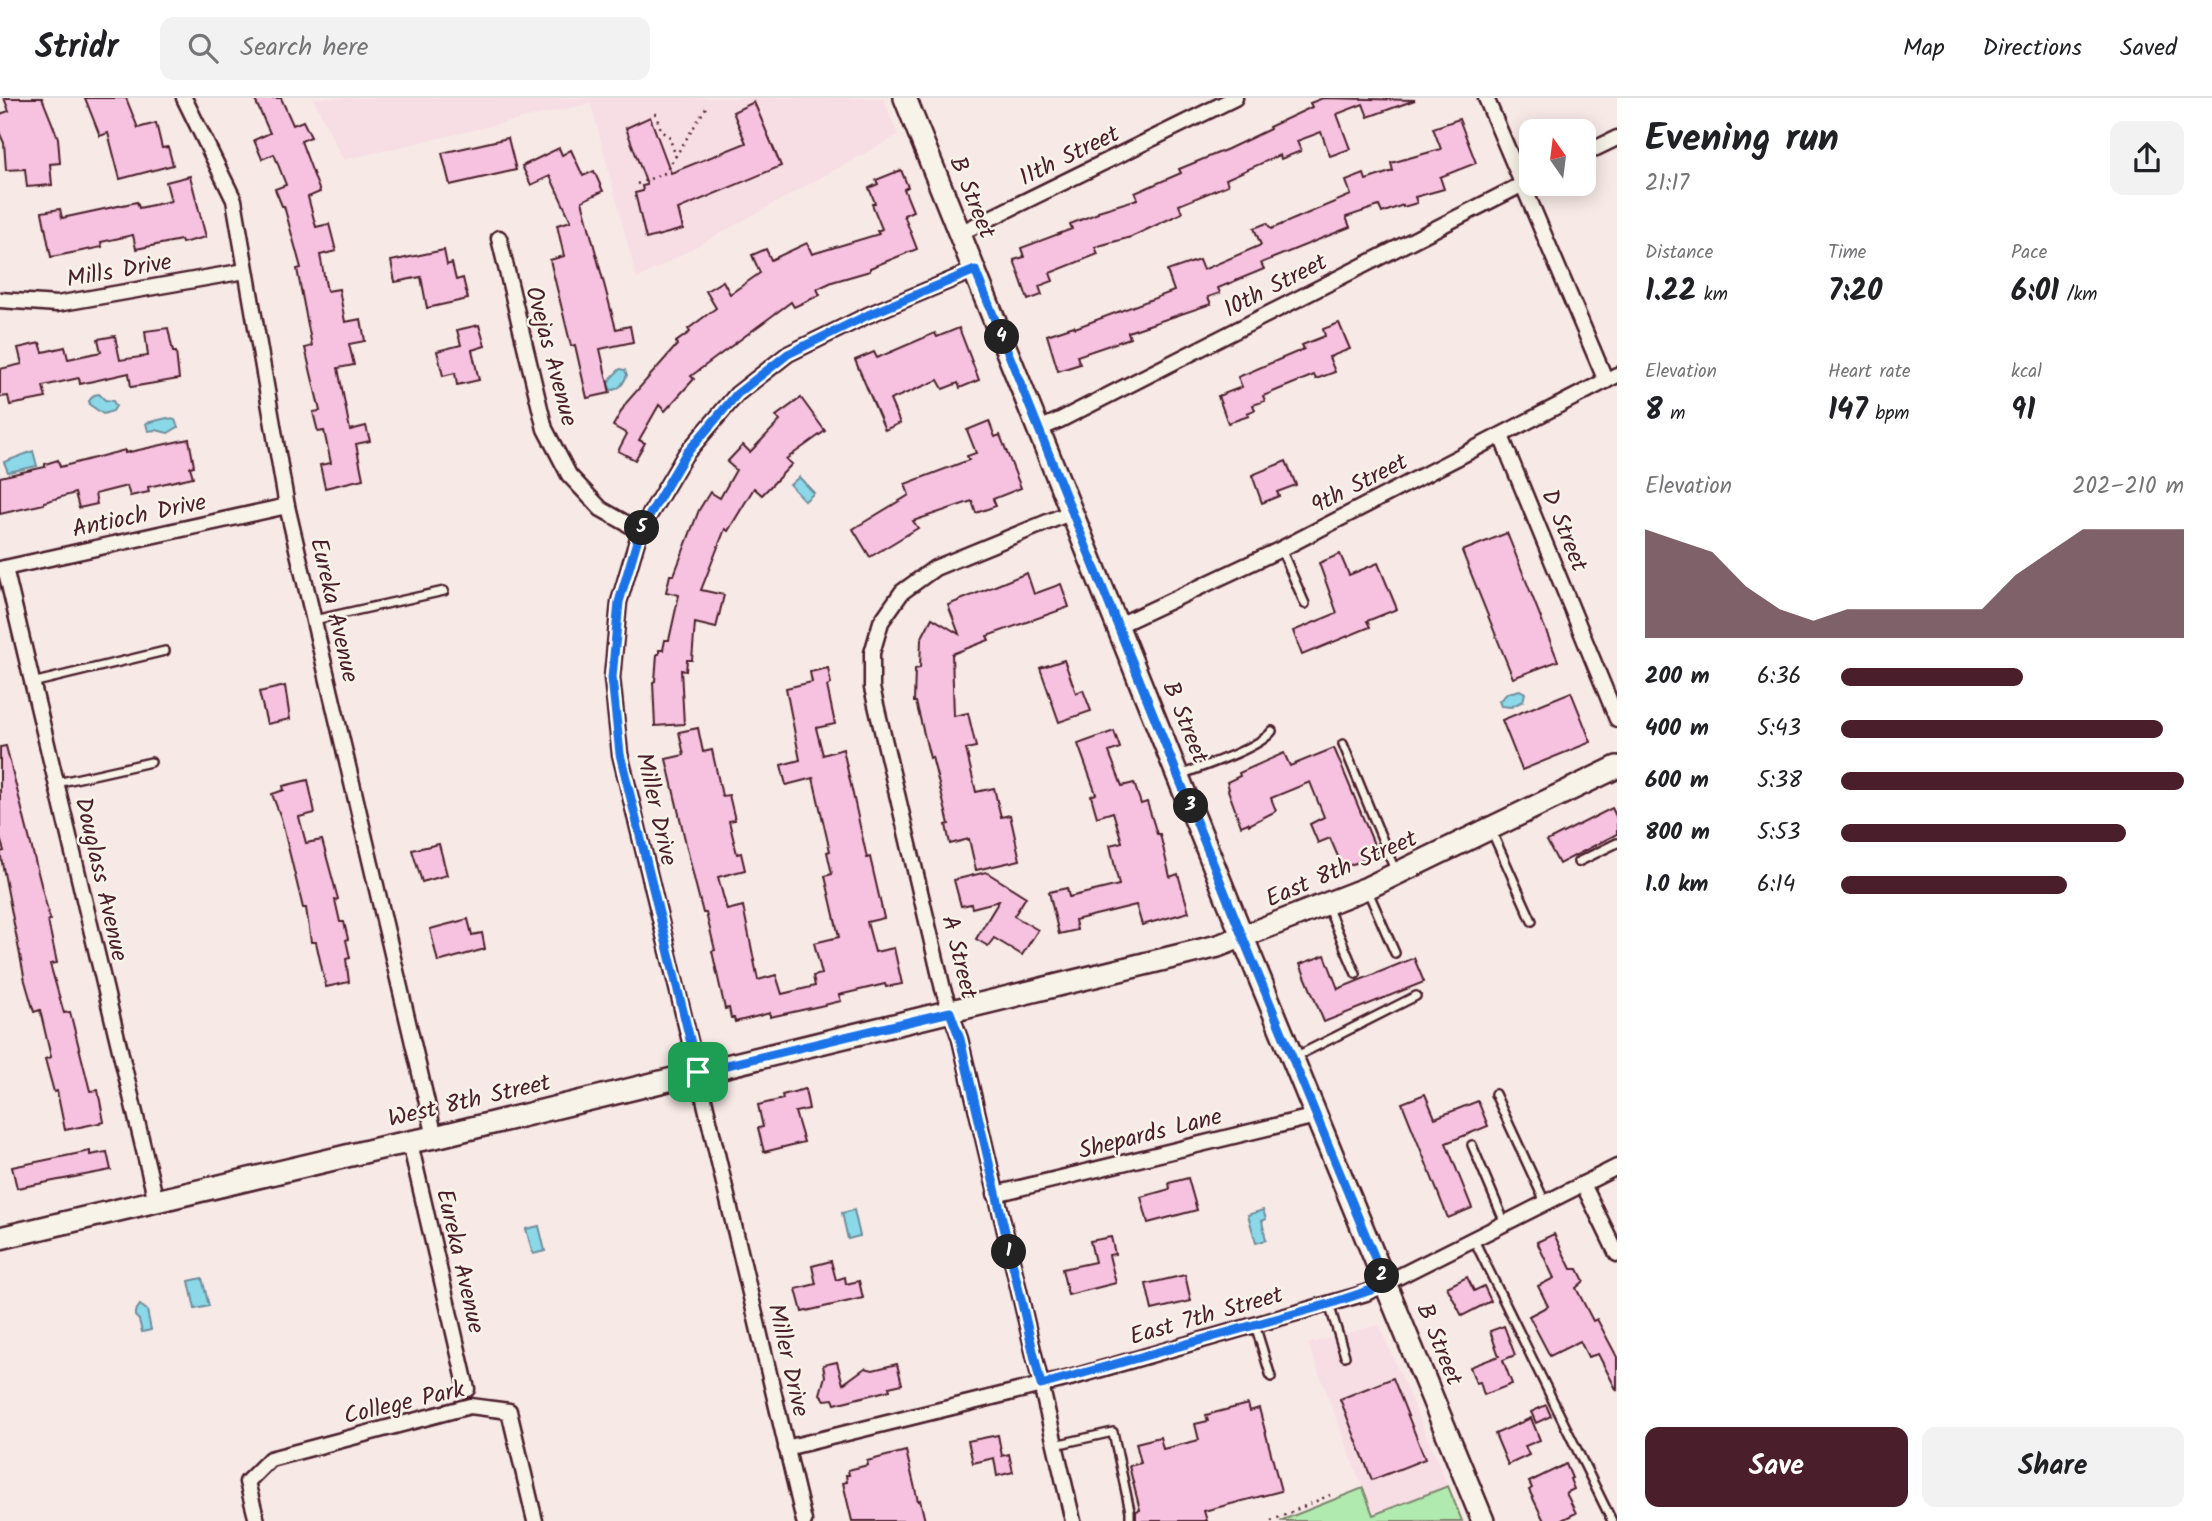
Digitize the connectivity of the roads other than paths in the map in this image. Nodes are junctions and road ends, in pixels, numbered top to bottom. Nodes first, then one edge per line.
1 (184, 98) edge
2 (905, 98) edge
3 (1235, 98) edge
4 (1486, 98) edge
5 (1617, 138) edge
6 (1596, 148) edge
7 (1519, 167) edge
8 (1519, 186) edge
9 (1532, 196) edge
10 (960, 233) junction
11 (499, 238) dead end
12 (975, 270) junction
13 (245, 271) junction
14 (0, 300) edge
15 (1611, 378) edge
16 (1039, 429) junction
17 (1502, 436) junction
18 (287, 506) junction
19 (1072, 512) junction
20 (640, 531) junction
21 (1281, 549) junction
22 (3, 569) edge
23 (444, 591) dead end
24 (1304, 604) dead end
25 (314, 620) junction
26 (1119, 625) junction
27 (165, 651) dead end
28 (33, 683) junction
29 (1617, 719) edge
30 (1272, 731) dead end
31 (1343, 744) dead end
32 (151, 762) dead end
33 (1617, 767) edge
34 (1179, 775) junction
35 (56, 783) junction
36 (1490, 829) junction
37 (1617, 843) edge
38 (1578, 862) dead end
39 (1397, 874) junction
40 (1367, 888) junction
41 (1326, 906) junction
42 (1532, 921) dead end
43 (1243, 938) junction
44 (1395, 953) dead end
45 (1356, 974) dead end
46 (1416, 996) dead end
47 (950, 1012) junction
48 (1293, 1058) junction
49 (698, 1072) junction
50 (1495, 1094) dead end
51 (1316, 1116) junction
52 (435, 1137) junction
53 (410, 1143) junction
54 (1472, 1144) dead end
55 (1617, 1167) edge
56 (1583, 1184) junction
57 (995, 1194) junction
58 (156, 1200) junction
59 (1545, 1202) junction
60 (1505, 1223) junction
61 (0, 1238) edge
62 (1474, 1240) junction
63 (1617, 1254) edge
64 (1386, 1285) junction
65 (1329, 1304) junction
66 (1254, 1324) junction
67 (1345, 1356) dead end
68 (1271, 1377) dead end
69 (1041, 1385) junction
70 (467, 1389) dead end
71 (1055, 1445) junction
72 (786, 1448) junction
73 (257, 1521) edge
74 (535, 1521) edge
75 (804, 1521) edge
76 (1073, 1521) edge
77 (1129, 1521) edge
78 (1483, 1521) edge
79 (1612, 1521) edge

1 - 13 street, Eureka Avenue
2 - 10 street, B Street
3 - 10 street, 11th Street
4 - 7 street
5 - 6 street
8 - 16 street, 10th Street
9 - 15 street
10 - 12 street, B Street
11 - 20 street, Ovejas Avenue
12 - 16 street, B Street
12 - 20 street, Miller Drive
13 - 14 street, Mills Drive
13 - 18 street, Eureka Avenue
15 - 17 street, 9th Street
16 - 19 street, B Street
17 - 21 street, 9th Street
17 - 29 street, D Street
18 - 22 street, Antioch Drive
18 - 25 street, Eureka Avenue
19 - 26 street, B Street
19 - 47 street, A Street
20 - 49 street, Miller Drive
21 - 24 lane
21 - 26 street, 9th Street
22 - 28 street, Douglass Avenue
23 - 25 lane
25 - 52 street, Eureka Avenue
26 - 34 street, B Street
27 - 28 lane
28 - 35 street, Douglass Avenue
30 - 34 lane
31 - 39 lane
32 - 35 lane
33 - 36 street, East 8th Street
34 - 43 street, B Street
35 - 58 street, Douglass Avenue
36 - 39 street, East 8th Street
36 - 42 lane
37 - 38 lane
39 - 40 street, East 8th Street
40 - 41 street, East 8th Street
40 - 44 lane
41 - 43 street, East 8th Street
41 - 45 lane
43 - 47 street, East 8th Street
43 - 48 street, B Street
46 - 48 lane
47 - 49 street, West 8th Street
47 - 57 street, A Street
48 - 51 street, B Street
49 - 52 street, West 8th Street
49 - 72 street, Miller Drive
50 - 59 lane
51 - 57 street, Shepards Lane
51 - 64 street, B Street
52 - 53 street, West 8th Street
53 - 58 street, West 8th Street
53 - 70 street, Eureka Avenue
54 - 60 lane
55 - 56 street, East 7th Street
56 - 59 street, East 7th Street
56 - 63 street
57 - 69 street, A Street
58 - 61 street, West 8th Street
59 - 60 street, East 7th Street
60 - 62 street, East 7th Street
62 - 64 street, East 7th Street
62 - 79 lane
64 - 65 street, East 7th Street
64 - 78 street, B Street
65 - 66 street, East 7th Street
65 - 67 lane
66 - 68 lane
66 - 69 street, East 7th Street
69 - 71 street, A Street
69 - 72 street, East 7th Street
71 - 76 street, A Street
71 - 77 lane
72 - 75 street, Miller Drive
73 - 74 street, College Park

